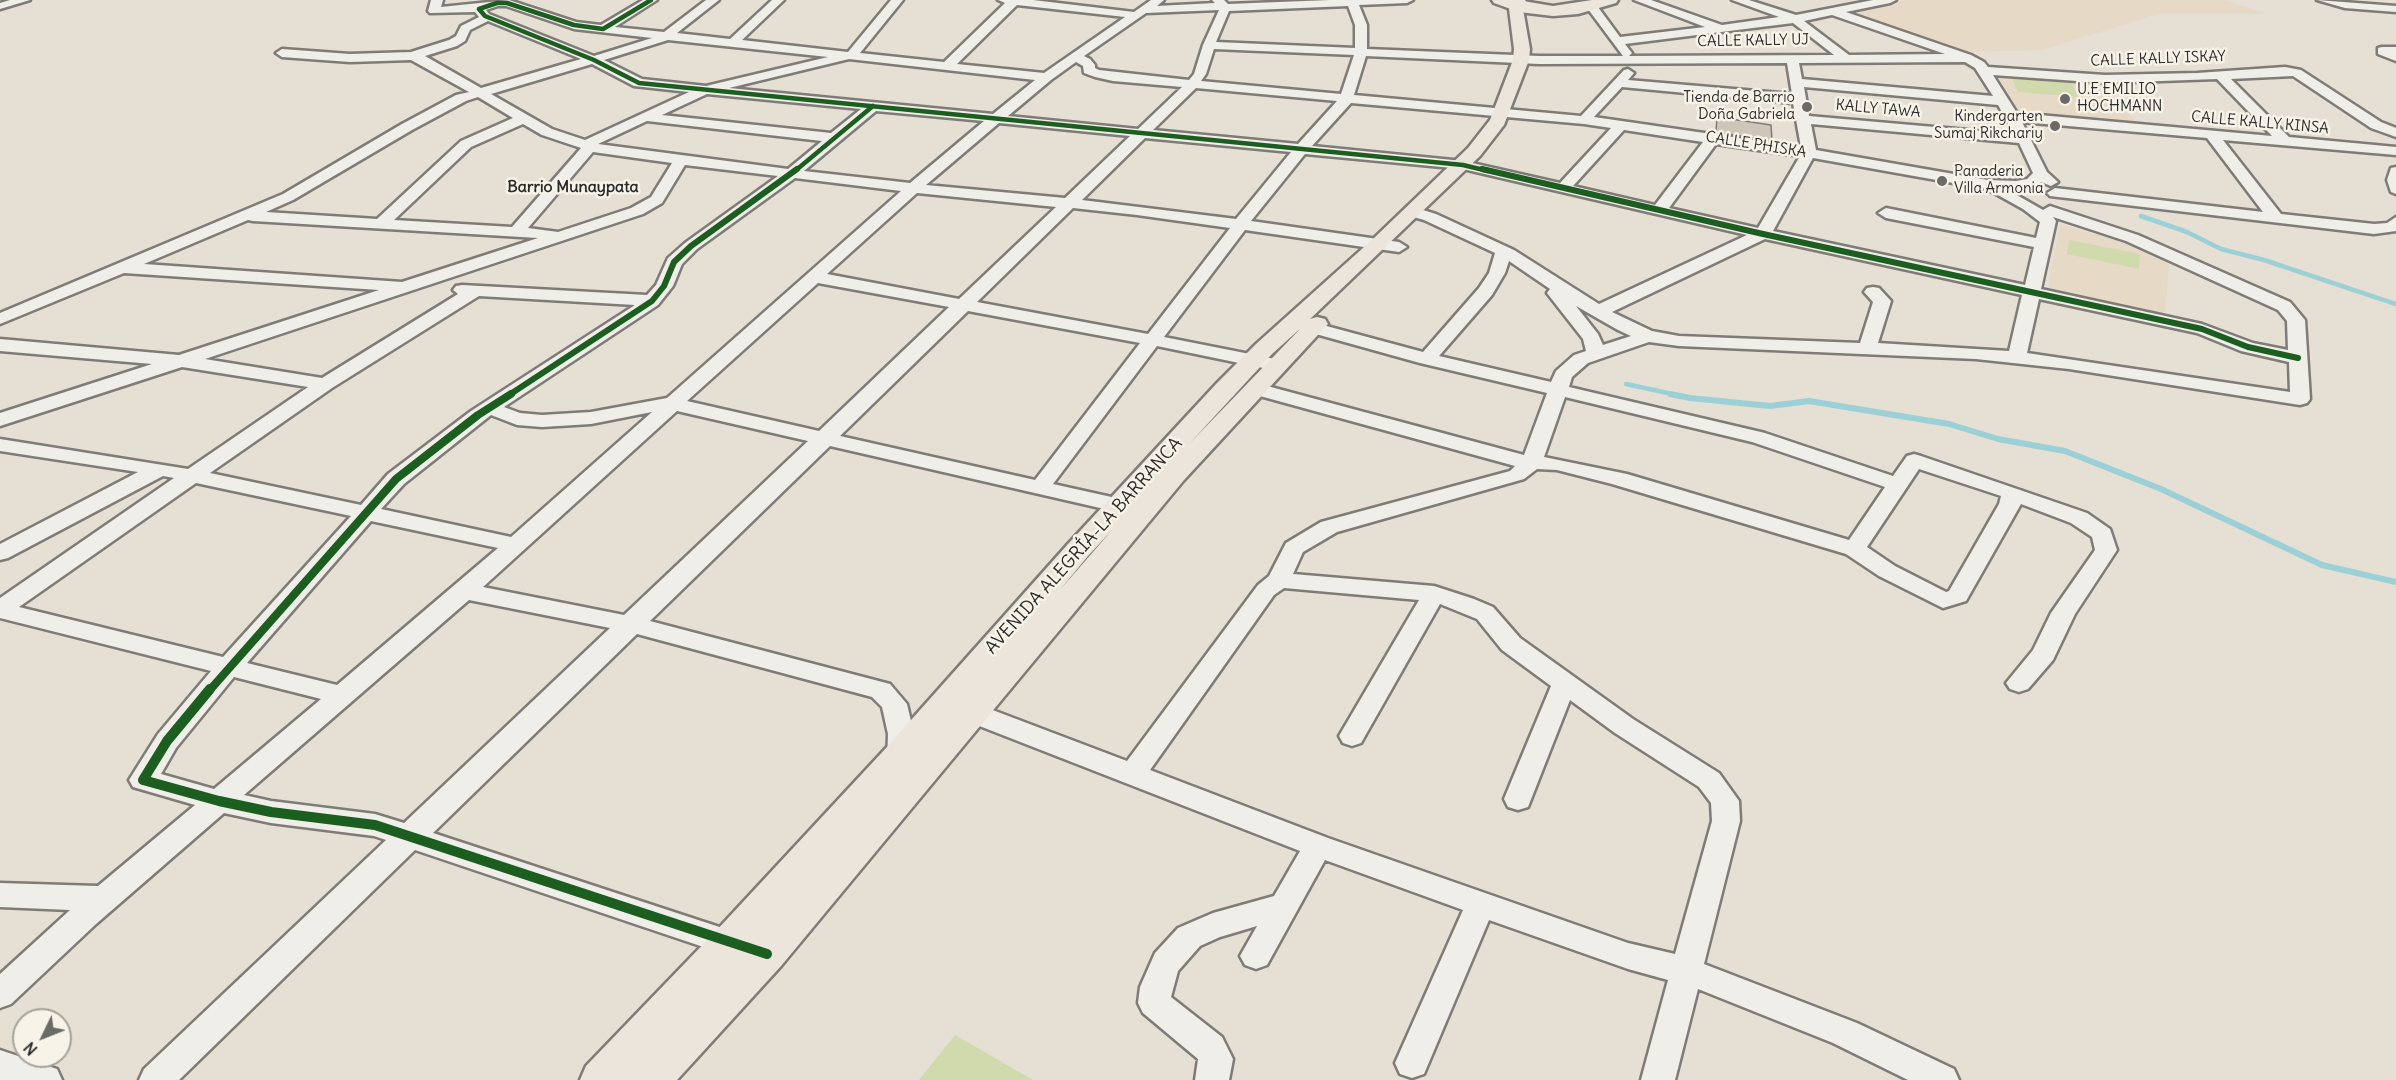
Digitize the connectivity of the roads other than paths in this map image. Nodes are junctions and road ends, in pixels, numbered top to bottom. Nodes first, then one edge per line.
1 (24, 0) edge
2 (437, 0) edge
3 (651, 0) edge
4 (713, 0) edge
5 (778, 0) edge
6 (897, 0) edge
7 (1009, 0) edge
8 (1158, 0) edge
9 (1407, 0) edge
10 (1610, 0) edge
11 (1640, 0) edge
12 (1738, 0) edge
13 (1890, 0) edge
14 (2323, 0) edge
15 (500, 2) edge
16 (1313, 2) edge
17 (1352, 2) junction
18 (1587, 2) edge
19 (1518, 4) edge
20 (1222, 5) edge
21 (0, 6) edge
22 (1836, 6) edge
23 (2396, 9) edge
24 (485, 12) junction
25 (1138, 12) junction
26 (1795, 19) junction
27 (1722, 28) junction
28 (603, 29) junction
29 (668, 35) junction
30 (1618, 41) junction
31 (734, 42) junction
32 (1209, 45) junction
33 (2396, 51) edge
34 (1361, 52) junction
35 (282, 53) dead end
36 (852, 55) junction
37 (412, 56) junction
38 (1075, 57) junction
39 (1844, 57) junction
40 (2396, 57) edge
41 (1792, 58) junction
42 (1966, 58) junction
43 (1637, 59) junction
44 (594, 60) junction
45 (1530, 60) junction
46 (947, 66) junction
47 (1984, 71) junction
48 (2219, 74) junction
49 (1046, 77) junction
50 (1795, 82) junction
51 (1618, 83) junction
52 (1192, 85) junction
53 (704, 90) junction
54 (476, 92) junction
55 (1798, 99) junction
56 (1346, 100) junction
57 (2003, 101) junction
58 (873, 106) junction
59 (1512, 112) junction
60 (645, 117) junction
61 (2013, 117) junction
62 (997, 118) junction
63 (522, 119) junction
64 (1802, 119) junction
65 (1584, 120) junction
66 (1621, 125) junction
67 (1142, 133) junction
68 (2396, 133) edge
69 (2212, 135) junction
70 (835, 138) junction
71 (1712, 138) junction
72 (2023, 139) junction
73 (2286, 142) junction
74 (588, 146) junction
75 (1302, 148) junction
76 (2396, 152) edge
77 (1809, 153) junction
78 (680, 162) junction
79 (1472, 167) junction
80 (2396, 171) edge
81 (791, 174) junction
82 (2041, 174) junction
83 (1988, 185) junction
84 (1564, 187) junction
85 (913, 188) junction
86 (2396, 189) edge
87 (2055, 193) junction
88 (1071, 204) junction
89 (1660, 209) junction
90 (1886, 213) dead end
91 (1421, 214) junction
92 (248, 215) junction
93 (2049, 216) junction
94 (2277, 219) junction
95 (2396, 222) edge
96 (380, 224) junction
97 (1241, 224) junction
98 (516, 232) junction
99 (1763, 234) junction
100 (566, 235) junction
101 (2043, 244) junction
102 (1389, 245) junction
103 (1504, 251) junction
104 (120, 267) junction
105 (1542, 275) junction
106 (815, 277) junction
107 (409, 286) junction
108 (475, 291) junction
109 (1873, 292) dead end
110 (2032, 292) junction
111 (652, 301) junction
112 (963, 304) junction
113 (1599, 311) junction
114 (0, 319) edge
115 (1303, 326) junction
116 (1648, 336) junction
117 (1152, 340) junction
118 (0, 345) edge
119 (1867, 349) junction
120 (1596, 354) junction
121 (2017, 357) junction
122 (2298, 358) junction
123 (1427, 359) junction
124 (183, 361) junction
125 (1266, 362) junction
126 (325, 384) junction
127 (1256, 389) junction
128 (1558, 389) junction
129 (674, 404) junction
130 (490, 408) junction
131 (0, 420) edge
132 (824, 438) junction
133 (0, 445) edge
134 (1532, 462) junction
135 (160, 469) junction
136 (190, 476) junction
137 (1897, 484) junction
138 (1040, 487) junction
139 (2012, 493) junction
140 (1131, 508) junction
141 (364, 513) junction
142 (516, 545) junction
143 (1854, 549) junction
144 (0, 553) edge
145 (1279, 580) junction
146 (464, 591) junction
147 (1434, 594) junction
148 (0, 610) edge
149 (630, 624) junction
150 (229, 667) junction
151 (2019, 683) dead end
152 (1564, 684) junction
153 (341, 695) junction
154 (973, 713) junction
155 (1352, 736) dead end
156 (899, 756) junction
157 (1133, 773) junction
158 (908, 788) junction
159 (1518, 799) dead end
160 (219, 801) junction
161 (410, 835) junction
162 (1318, 846) junction
163 (0, 895) edge
164 (103, 899) junction
165 (1481, 904) junction
166 (1284, 906) junction
167 (730, 943) junction
168 (766, 954) junction
169 (1256, 956) dead end
170 (1687, 971) junction
171 (0, 994) edge
172 (1412, 1063) dead end
173 (0, 1065) edge
174 (45, 1080) edge
175 (156, 1080) edge
176 (601, 1080) edge
177 (649, 1080) edge
178 (1212, 1080) edge
179 (1658, 1080) edge
180 (1942, 1080) edge

1 - 21 street
2 - 24 street
3 - 28 street
4 - 29 street
5 - 31 street
6 - 36 street
7 - 25 street
7 - 46 street
8 - 25 street
9 - 17 street
10 - 18 highway
11 - 27 street
12 - 26 street
13 - 22 street
14 - 23 street
15 - 24 street
15 - 28 street
16 - 17 street
16 - 20 street
17 - 34 street
18 - 19 highway
18 - 30 street
19 - 45 main road, AVENIDA ALEGRÍA-LA BARRANCA
20 - 25 street
20 - 32 street
22 - 26 street
22 - 42 street
24 - 37 street
24 - 44 street
25 - 38 street
26 - 27 street
26 - 39 street
27 - 30 street
28 - 29 street
29 - 31 street
29 - 44 street
30 - 43 street
31 - 36 street
32 - 34 street, CALLE KALLY UJ
32 - 52 street
33 - 40 street
34 - 45 street, CALLE KALLY UJ
34 - 56 street
35 - 37 street
36 - 46 street
36 - 53 street
37 - 54 street
38 - 49 street
38 - 52 street, CALLE PHISKA
39 - 41 street, CALLE KALLY UJ
39 - 42 street, CALLE KALLY UJ
41 - 43 street, CALLE KALLY UJ
41 - 50 street
42 - 47 street
43 - 45 street, CALLE KALLY UJ
43 - 51 street
44 - 53 street
44 - 54 street
45 - 59 main road, AVENIDA ALEGRÍA-LA BARRANCA
46 - 49 street
47 - 48 street, CALLE KALLY ISKAY
47 - 57 street
48 - 68 street, CALLE KALLY ISKAY
48 - 73 street
49 - 62 street
50 - 55 street
50 - 57 street
51 - 55 street
51 - 65 street
52 - 56 street, CALLE PHISKA
52 - 67 street
53 - 58 street
53 - 60 street
54 - 63 street
54 - 92 street
55 - 64 street
56 - 59 street, CALLE PHISKA
56 - 75 street
57 - 61 street
58 - 62 street
58 - 70 street
59 - 65 street, CALLE PHISKA
59 - 79 main road, AVENIDA ALEGRÍA-LA BARRANCA
60 - 70 street
60 - 74 street
61 - 69 street, CALLE KALLY KINSA
61 - 72 street
62 - 67 street
62 - 85 street
63 - 74 street
63 - 96 street
64 - 72 street, KALLY TAWA
64 - 77 street
65 - 66 street, CALLE PHISKA
66 - 71 street, CALLE PHISKA
66 - 84 street
67 - 75 street
67 - 88 street
69 - 73 street, CALLE KALLY KINSA
69 - 94 street
70 - 81 street
71 - 77 street, CALLE PHISKA
71 - 89 street
72 - 82 street
73 - 76 street, CALLE KALLY KINSA
74 - 78 street
74 - 98 street
75 - 79 street
75 - 97 street
77 - 83 street, CALLE PHISKA
77 - 99 street
78 - 81 street
78 - 100 street
79 - 84 street
79 - 91 main road, AVENIDA ALEGRÍA-LA BARRANCA
80 - 86 street
81 - 85 street
81 - 111 street
82 - 83 street
82 - 87 street
83 - 93 street
84 - 89 street
85 - 88 street
85 - 106 street
87 - 93 street
87 - 94 street
88 - 97 street
88 - 112 street
89 - 99 street
90 - 101 street
91 - 102 main road, AVENIDA ALEGRÍA-LA BARRANCA
91 - 103 street
92 - 96 street
92 - 104 street
93 - 101 street
93 - 122 street
94 - 95 street
96 - 98 street
97 - 102 street
97 - 117 street
98 - 100 street
99 - 110 street
99 - 113 street
100 - 107 street
101 - 110 street
102 - 115 main road, AVENIDA ALEGRÍA-LA BARRANCA
103 - 105 street
103 - 123 street
104 - 107 street
104 - 114 street
105 - 113 street
105 - 120 street
106 - 112 street
106 - 129 street
107 - 108 street
107 - 124 street
108 - 111 street
108 - 126 street
109 - 119 street
110 - 121 street
110 - 122 street
111 - 130 street
112 - 117 street
112 - 132 street
113 - 116 street
115 - 123 street
115 - 125 main road, AVENIDA ALEGRÍA-LA BARRANCA
116 - 119 street
116 - 120 street
117 - 125 street
117 - 138 street
118 - 124 street
119 - 121 street
120 - 128 street
121 - 122 street
123 - 128 street
124 - 126 street
124 - 131 street
125 - 127 main road, AVENIDA ALEGRÍA-LA BARRANCA
125 - 140 main road, AVENIDA ALEGRÍA-LA BARRANCA
126 - 136 street
127 - 134 street
127 - 140 main road, AVENIDA ALEGRÍA-LA BARRANCA
128 - 134 street
128 - 137 street
129 - 130 street
129 - 132 street
129 - 142 street
130 - 141 street
132 - 138 street
132 - 149 street
133 - 135 street
134 - 143 street
134 - 145 street
135 - 136 street
135 - 144 street
136 - 141 street
136 - 148 street
137 - 139 street
137 - 143 street
138 - 140 street
139 - 143 street
139 - 151 street
140 - 154 main road, AVENIDA ALEGRÍA-LA BARRANCA
140 - 156 main road, AVENIDA ALEGRÍA-LA BARRANCA
141 - 142 street
141 - 150 street
142 - 146 street
145 - 147 street
145 - 157 street
146 - 149 street
146 - 153 street
147 - 152 street
147 - 155 street
148 - 150 street
149 - 156 street
149 - 161 street
150 - 153 street
150 - 160 street
152 - 159 street
152 - 170 street
153 - 160 street
154 - 157 street
154 - 158 main road, AVENIDA ALEGRÍA-LA BARRANCA
156 - 158 street
156 - 167 main road, AVENIDA ALEGRÍA-LA BARRANCA
157 - 162 street
158 - 168 main road, AVENIDA ALEGRÍA-LA BARRANCA
160 - 161 street
160 - 164 street
161 - 167 street
161 - 175 street
162 - 165 street
162 - 166 street
163 - 164 street
164 - 171 street
165 - 170 street
165 - 172 street
166 - 169 street
166 - 178 street
167 - 168 street
167 - 176 main road, AVENIDA ALEGRÍA-LA BARRANCA
168 - 177 main road, AVENIDA ALEGRÍA-LA BARRANCA
170 - 179 street
170 - 180 street
173 - 174 street

